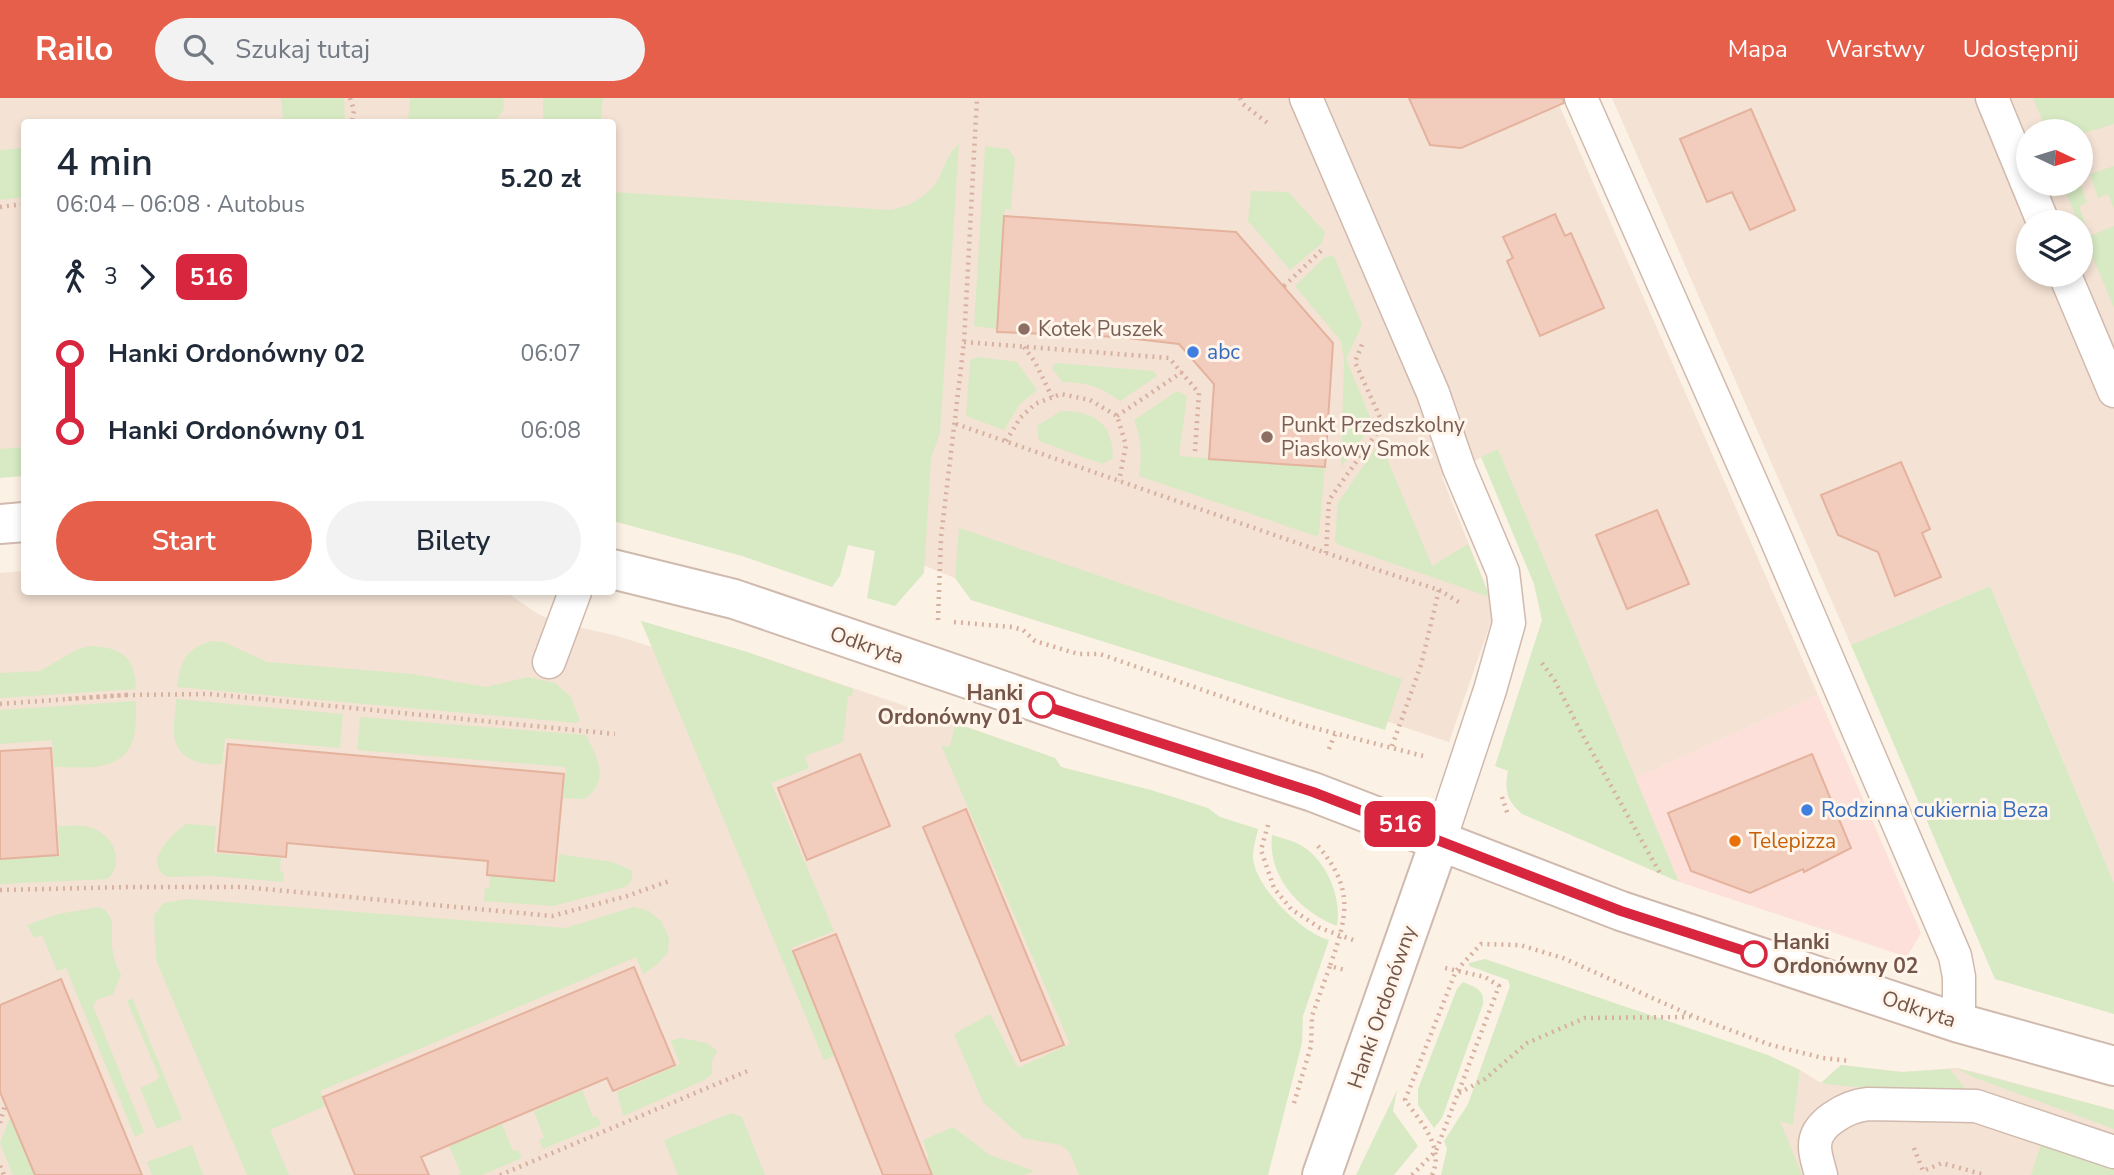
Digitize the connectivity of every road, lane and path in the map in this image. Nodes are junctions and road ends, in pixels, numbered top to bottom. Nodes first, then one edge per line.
1 (350, 98) edge
2 (977, 98) edge
3 (1306, 98) edge
4 (1581, 98) edge
5 (1992, 98) edge
6 (352, 119) edge
7 (21, 204) edge
8 (0, 207) edge
9 (2038, 210) edge
10 (1326, 246) dead end
11 (1284, 286) dead end
12 (2070, 287) edge
13 (964, 342) junction
14 (1023, 347) junction
15 (1182, 372) junction
16 (2114, 391) edge
17 (1053, 397) junction
18 (1117, 416) junction
19 (956, 424) junction
20 (1006, 441) junction
21 (1195, 451) dead end
22 (1349, 471) dead end
23 (1119, 481) junction
24 (21, 522) edge
25 (0, 524) edge
26 (1325, 553) junction
27 (616, 570) edge
28 (1439, 590) junction
29 (574, 595) edge
30 (938, 621) dead end
31 (1507, 632) junction
32 (549, 662) dead end
33 (127, 695) junction
34 (64, 699) dead end
35 (0, 704) edge
36 (615, 734) dead end
37 (1335, 734) dead end
38 (1391, 749) dead end
39 (1313, 792) junction
40 (1440, 840) junction
41 (1665, 879) dead end
42 (672, 880) dead end
43 (0, 890) edge
44 (1330, 966) junction
45 (1391, 984) junction
46 (1444, 1000) junction
47 (1695, 1017) junction
48 (1959, 1023) junction
49 (1860, 1062) dead end
50 (2114, 1066) edge
51 (750, 1070) dead end
52 (1457, 1093) dead end
53 (5, 1105) dead end
54 (1898, 1105) junction
55 (1293, 1107) dead end
56 (0, 1122) edge
57 (2114, 1152) edge
58 (0, 1166) edge
59 (4, 1175) edge
60 (500, 1175) edge
61 (1322, 1175) edge
62 (1433, 1175) edge
63 (1821, 1175) edge
64 (1985, 1175) edge

1 - 6 path
2 - 13 path
3 - 31 lane
4 - 48 lane
5 - 9 lane
7 - 8 path
10 - 11 path
12 - 16 lane
13 - 14 path
13 - 19 path
14 - 15 path
14 - 17 path
15 - 18 path
15 - 21 path
17 - 18 path
17 - 20 path
18 - 23 path
19 - 20 path
19 - 30 path
20 - 23 path
22 - 26 path
23 - 26 path
24 - 25 street
26 - 28 path
27 - 39 street, Odkryta
28 - 31 path
28 - 38 path
29 - 32 lane
31 - 40 lane
31 - 41 path
33 - 34 path
33 - 35 path
33 - 36 path
37 - 39 path
39 - 40 street, Odkryta
39 - 44 path
40 - 45 street, Hanki Ordonówny
40 - 48 street, Odkryta
42 - 43 path
44 - 45 path
44 - 55 path
45 - 46 path
45 - 61 street, Hanki Ordonówny
46 - 47 path
46 - 62 path
47 - 49 path
47 - 52 path
48 - 50 street, Odkryta
51 - 60 path
53 - 56 path
54 - 57 lane
54 - 63 lane
54 - 64 path
58 - 59 path

